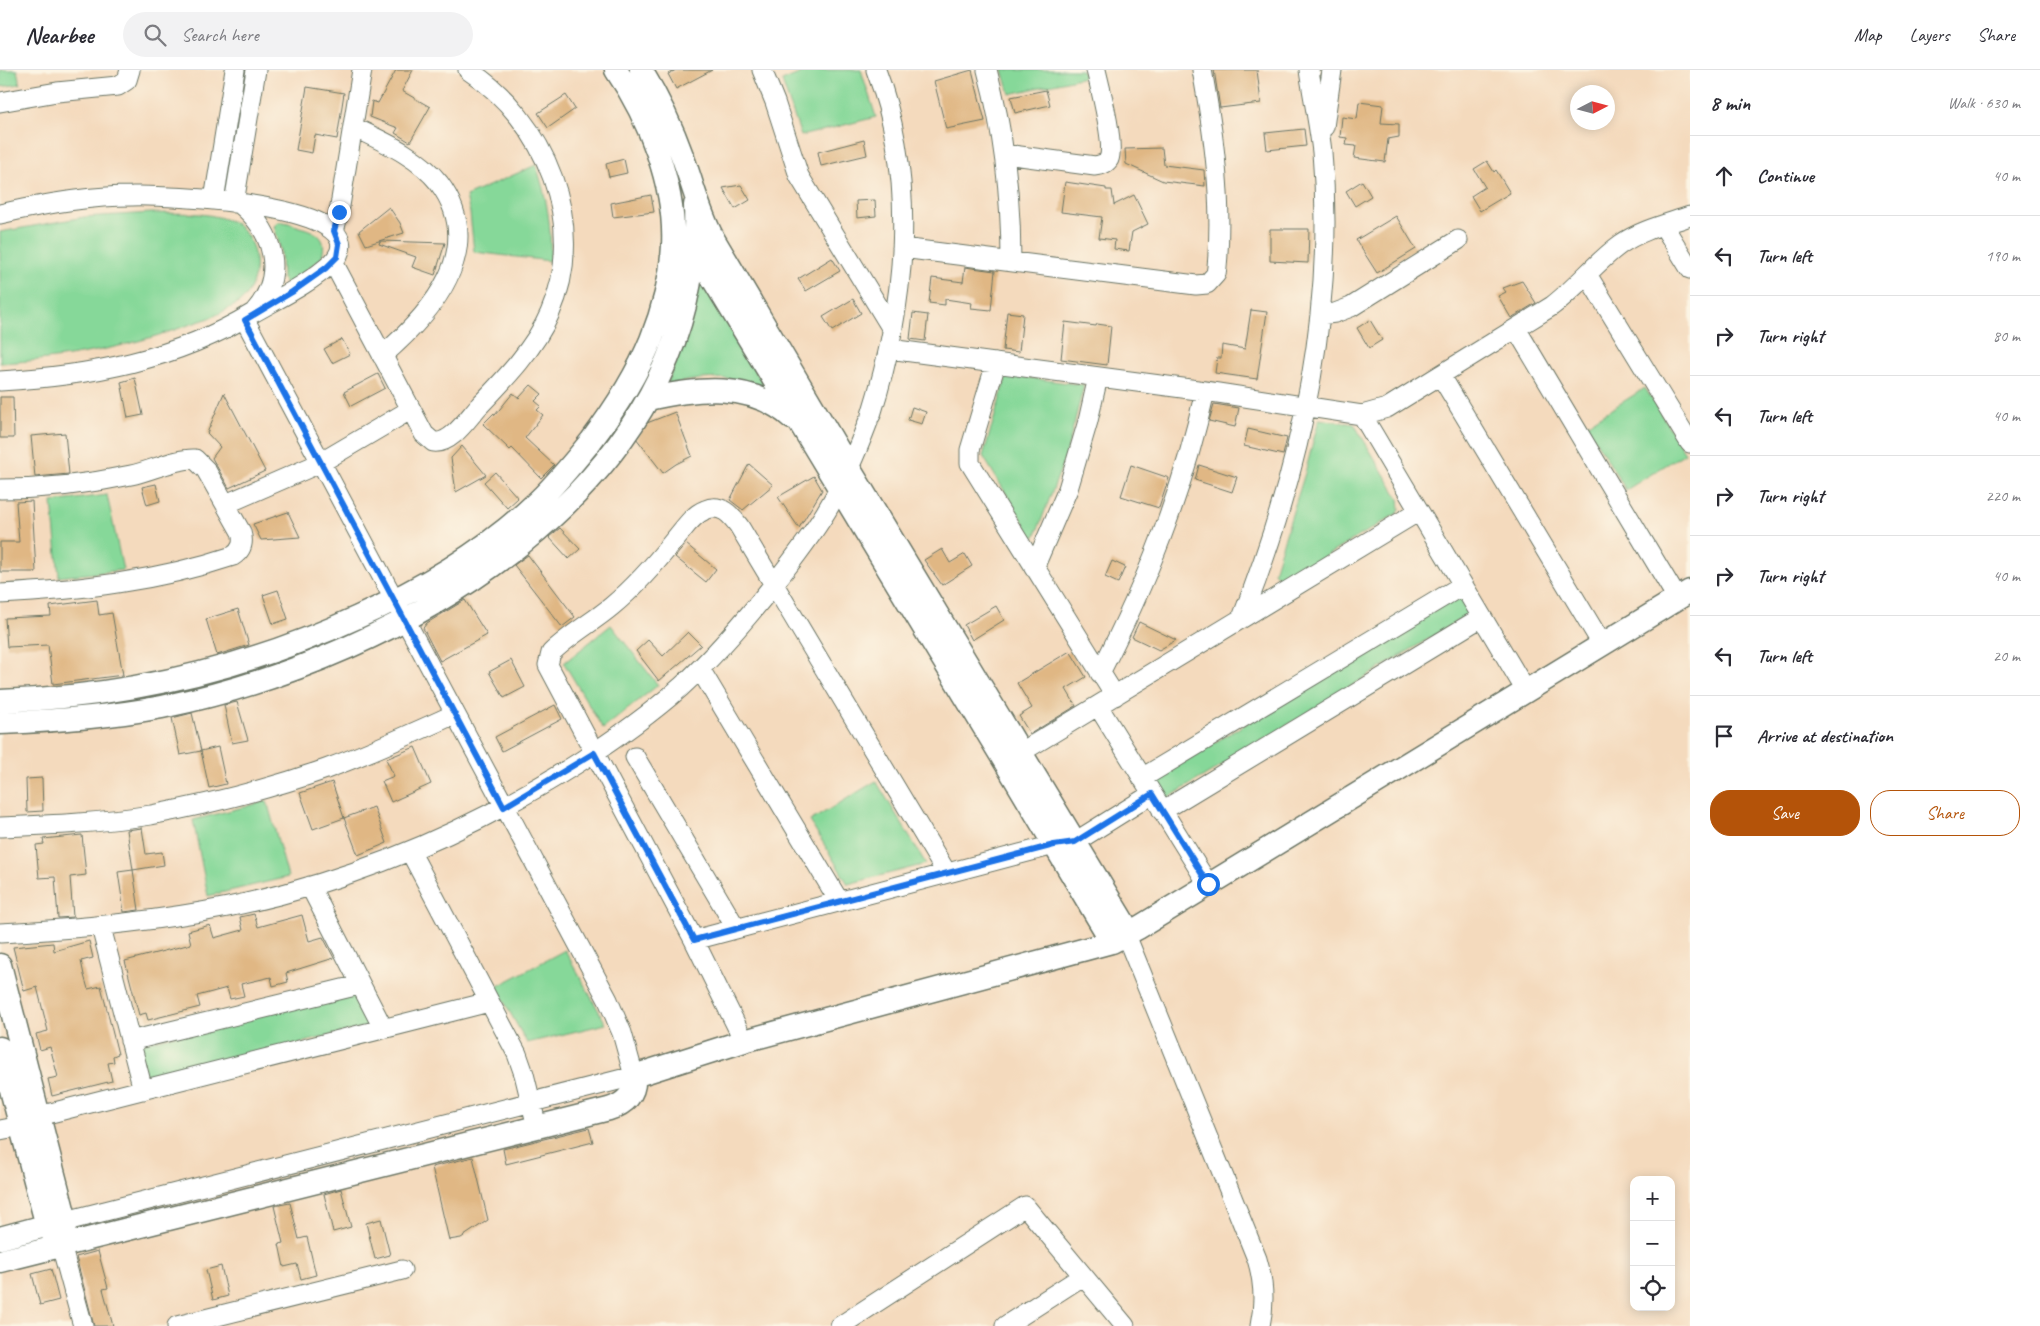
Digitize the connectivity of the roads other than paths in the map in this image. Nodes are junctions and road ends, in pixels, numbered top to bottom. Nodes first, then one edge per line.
1 (130, 70) edge
2 (235, 70) edge
3 (256, 70) edge
4 (362, 70) edge
5 (468, 70) edge
6 (616, 70) edge
7 (641, 70) edge
8 (762, 70) edge
9 (876, 70) edge
10 (986, 70) edge
11 (1096, 70) edge
12 (1202, 70) edge
13 (1309, 70) edge
14 (1332, 70) edge
15 (0, 102) edge
16 (353, 127) junction
17 (1322, 151) junction
18 (1005, 154) junction
19 (694, 194) junction
20 (214, 200) junction
21 (670, 202) junction
22 (237, 203) junction
23 (0, 214) edge
24 (1690, 216) edge
25 (1663, 226) junction
26 (334, 231) junction
27 (1458, 240) dead end
28 (693, 247) junction
29 (902, 248) junction
30 (720, 250) junction
31 (672, 257) junction
32 (1012, 261) junction
33 (332, 262) junction
34 (1690, 269) edge
35 (1588, 276) junction
36 (1320, 315) junction
37 (249, 317) junction
38 (892, 329) junction
39 (1517, 330) junction
40 (889, 349) junction
41 (382, 356) junction
42 (996, 363) junction
43 (1441, 376) junction
44 (1098, 377) junction
45 (0, 381) edge
46 (628, 387) junction
47 (1205, 391) junction
48 (648, 399) junction
49 (1306, 406) junction
50 (410, 410) junction
51 (1362, 415) junction
52 (800, 426) junction
53 (1690, 443) edge
54 (320, 463) junction
55 (849, 468) junction
56 (0, 489) edge
57 (839, 489) junction
58 (226, 504) junction
59 (1419, 511) junction
60 (1034, 568) junction
61 (774, 585) junction
62 (1463, 585) junction
63 (0, 594) edge
64 (1684, 595) edge
65 (394, 600) junction
66 (1482, 617) junction
67 (1242, 618) junction
68 (405, 620) junction
69 (1602, 644) junction
70 (700, 669) junction
71 (1100, 673) junction
72 (1526, 691) junction
73 (1115, 696) junction
74 (0, 701) edge
75 (1098, 706) junction
76 (455, 714) junction
77 (0, 723) edge
78 (594, 753) junction
79 (635, 757) dead end
80 (1013, 757) junction
81 (1142, 778) junction
82 (1152, 794) junction
83 (504, 807) junction
84 (1162, 811) junction
85 (0, 827) edge
86 (1064, 843) junction
87 (410, 851) junction
88 (946, 872) junction
89 (1208, 884) junction
90 (310, 886) junction
91 (840, 901) junction
92 (101, 926) junction
93 (736, 928) junction
94 (0, 933) edge
95 (1123, 937) junction
96 (694, 940) junction
97 (0, 965) edge
98 (359, 985) junction
99 (489, 1002) junction
100 (383, 1028) junction
101 (130, 1041) junction
102 (744, 1041) junction
103 (0, 1048) edge
104 (634, 1076) junction
105 (143, 1090) junction
106 (531, 1102) junction
107 (20, 1124) edge
108 (537, 1127) junction
109 (56, 1223) junction
110 (0, 1238) edge
111 (61, 1245) junction
112 (0, 1261) edge
113 (402, 1270) dead end
114 (1083, 1276) junction
115 (83, 1326) edge
116 (177, 1326) edge
117 (840, 1326) edge
118 (1005, 1326) edge
119 (1125, 1326) edge
120 (1260, 1326) edge

1 - 15 street
2 - 20 street
3 - 22 street
4 - 16 street
5 - 50 street
6 - 21 street
7 - 19 street
8 - 38 street
9 - 29 street
10 - 18 street
11 - 18 street
12 - 32 street
13 - 17 street
14 - 17 street
16 - 26 street
16 - 41 street
17 - 36 street
18 - 32 street
19 - 28 street
19 - 30 street
20 - 22 street
20 - 23 street
21 - 28 street
21 - 31 street
22 - 26 street
22 - 37 street
24 - 25 street
25 - 34 street
25 - 35 street
26 - 33 street
27 - 36 street
28 - 30 street
28 - 31 street
28 - 48 street
28 - 52 street
29 - 32 street
29 - 38 street
30 - 55 street
31 - 46 street
33 - 37 street
33 - 41 street
35 - 39 street
35 - 53 street
36 - 49 street
37 - 45 street
37 - 54 street
38 - 40 street
39 - 43 street
39 - 64 street
40 - 42 street
40 - 55 street
41 - 50 street
42 - 44 street
42 - 60 street
43 - 51 street
43 - 69 street
44 - 47 street
44 - 60 street
46 - 48 street
46 - 65 street
47 - 49 street
47 - 71 street
48 - 52 street
48 - 68 street
49 - 51 street
49 - 67 street
50 - 54 street
51 - 59 street
52 - 57 street
54 - 58 street
54 - 65 street
55 - 57 street
55 - 80 street
56 - 58 street
57 - 61 street
57 - 80 street
58 - 63 street
59 - 62 street
59 - 67 street
60 - 71 street
61 - 70 street
61 - 78 street
61 - 88 street
62 - 66 street
62 - 81 street
64 - 69 street
65 - 68 street
65 - 74 street
66 - 72 street
66 - 84 street
67 - 73 street
68 - 76 street
68 - 77 street
69 - 72 street
70 - 78 street
70 - 91 street
71 - 73 street
72 - 89 street
73 - 75 street
75 - 80 street
75 - 81 street
76 - 83 street
76 - 85 street
78 - 83 street
78 - 96 street
79 - 93 street
80 - 86 street
81 - 82 street
82 - 84 street
82 - 86 street
83 - 87 street
83 - 104 street
84 - 89 street
86 - 88 street
86 - 95 street
87 - 90 street
87 - 99 street
88 - 91 street
89 - 95 street
90 - 92 street
90 - 98 street
91 - 93 street
92 - 94 street
92 - 101 street
93 - 96 street
95 - 102 street
95 - 120 street
96 - 102 street
97 - 107 street
98 - 100 street
98 - 101 street
99 - 100 street
99 - 106 street
100 - 105 street
101 - 105 street
102 - 104 street
103 - 107 street
104 - 106 street
104 - 108 street
105 - 107 street
106 - 108 street
106 - 109 street
107 - 109 street
108 - 111 street
109 - 110 street
109 - 111 street
111 - 112 street
111 - 115 street
113 - 116 street
114 - 117 street
114 - 118 street
114 - 119 street

